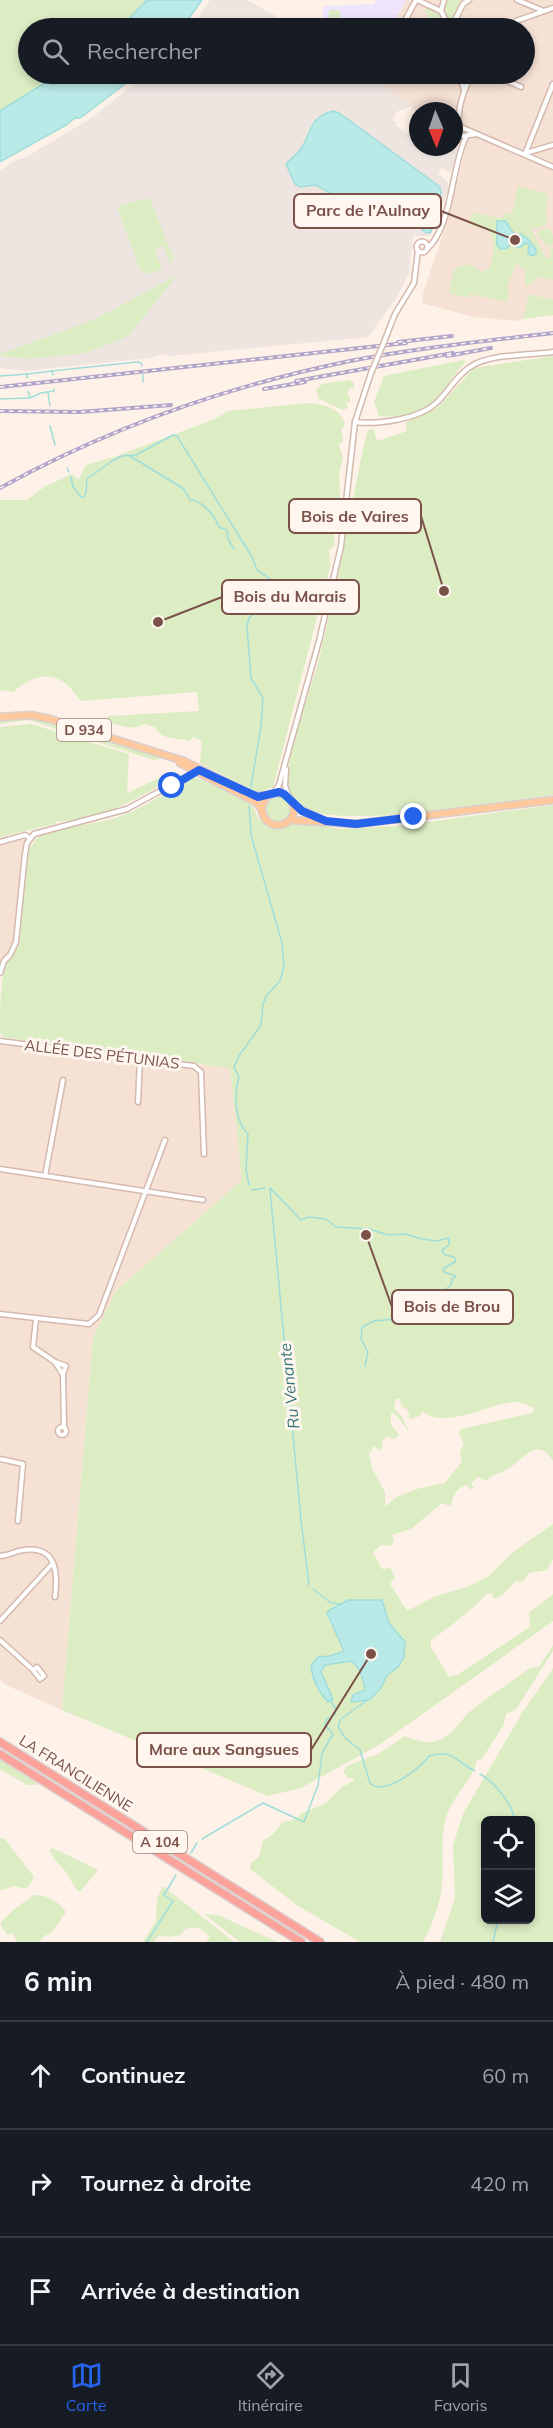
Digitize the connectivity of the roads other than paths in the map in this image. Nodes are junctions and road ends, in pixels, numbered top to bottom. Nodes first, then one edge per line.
1 (416, 0) edge
2 (444, 0) edge
3 (517, 0) edge
4 (467, 1) edge
5 (553, 8) edge
6 (441, 11) junction
7 (545, 11) junction
8 (406, 18) edge
9 (445, 18) edge
10 (457, 18) edge
11 (525, 18) edge
12 (462, 84) edge
13 (467, 84) edge
14 (514, 84) edge
15 (553, 84) edge
16 (520, 87) dead end
17 (464, 91) junction
18 (464, 133) junction
19 (553, 145) edge
20 (525, 154) junction
21 (553, 167) edge
22 (435, 238) junction
23 (424, 243) junction
24 (418, 250) junction
25 (426, 250) junction
26 (416, 265) junction
27 (553, 352) edge
28 (355, 422) junction
29 (0, 717) edge
30 (167, 756) junction
31 (286, 762) junction
32 (196, 771) junction
33 (224, 780) junction
34 (270, 795) junction
35 (289, 796) junction
36 (553, 800) edge
37 (294, 806) junction
38 (261, 809) junction
39 (291, 820) junction
40 (341, 824) junction
41 (30, 838) junction
42 (0, 842) edge
43 (0, 973) edge
44 (0, 1041) edge
45 (140, 1059) junction
46 (63, 1080) dead end
47 (138, 1102) dead end
48 (165, 1140) dead end
49 (204, 1154) dead end
50 (0, 1169) edge
51 (45, 1176) junction
52 (147, 1192) junction
53 (203, 1200) dead end
54 (0, 1314) edge
55 (36, 1318) junction
56 (64, 1427) dead end
57 (0, 1459) edge
58 (18, 1521) dead end
59 (0, 1556) edge
60 (53, 1563) junction
61 (55, 1597) dead end
62 (0, 1621) edge
63 (0, 1640) edge
64 (33, 1670) dead end
65 (0, 1742) edge
66 (0, 1754) edge
67 (300, 1942) edge
68 (320, 1942) edge

1 - 6 street
1 - 8 street
2 - 6 street
3 - 7 street
4 - 10 street
5 - 7 street
6 - 9 street
7 - 11 street
12 - 17 street
13 - 17 street
14 - 16 street
15 - 20 street
17 - 18 street
18 - 20 street
18 - 22 street
19 - 20 street
20 - 21 street
22 - 23 street
22 - 25 street
23 - 24 street
23 - 25 street
24 - 25 street
24 - 26 street
25 - 26 street
26 - 28 street, bridge
27 - 28 street
28 - 31 street
29 - 30 main road, D 934
30 - 32 main road, D 934
30 - 33 main road, D 934
31 - 34 street
31 - 35 street
32 - 33 street
32 - 38 main road, D 934
32 - 41 street
33 - 34 main road, D 934
34 - 35 main road
34 - 38 main road
35 - 37 main road
36 - 40 main road
37 - 39 main road
37 - 40 main road
38 - 39 main road
39 - 40 main road
41 - 42 street
41 - 43 street
44 - 45 street, ALLÉE DES PÉTUNIAS
45 - 47 street
45 - 49 street, ALLÉE DES PÉTUNIAS
46 - 51 street
48 - 52 street
50 - 51 street
51 - 52 street
52 - 53 street
52 - 55 street
54 - 55 street
55 - 56 street
57 - 58 street
59 - 60 street
60 - 61 street
60 - 62 street
63 - 64 street
65 - 68 highway, LA FRANCILIENNE / A 104
66 - 67 highway, LA FRANCILIENNE / A 104

